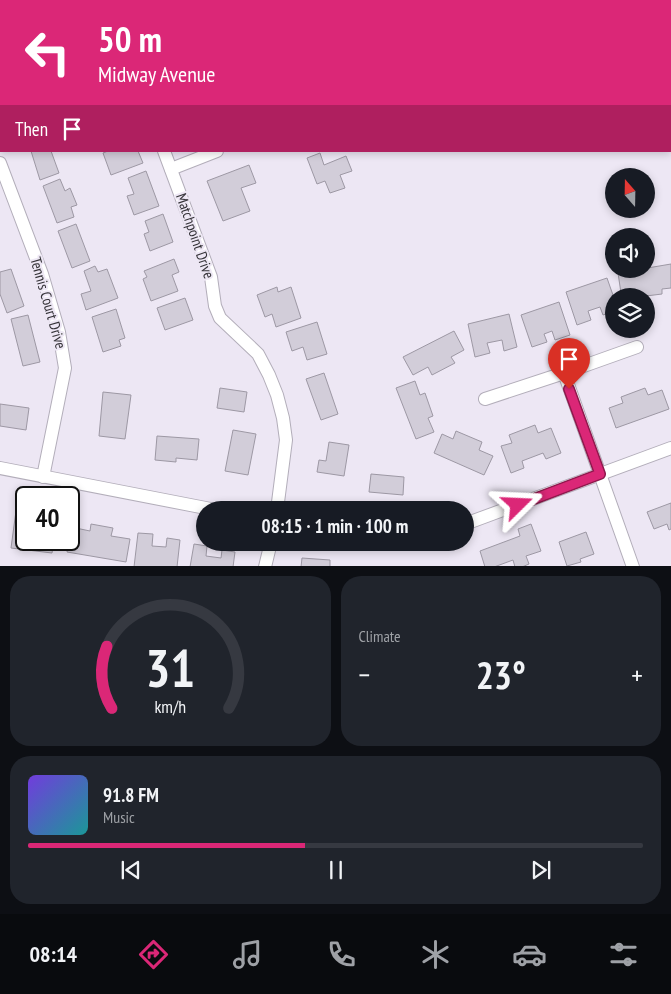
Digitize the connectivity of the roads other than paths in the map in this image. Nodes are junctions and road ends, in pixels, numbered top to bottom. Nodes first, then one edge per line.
1 (164, 152) edge
2 (214, 152) edge
3 (0, 163) edge
4 (170, 169) junction
5 (637, 347) dead end
6 (564, 373) junction
7 (485, 399) dead end
8 (671, 448) edge
9 (0, 468) edge
10 (600, 474) junction
11 (43, 477) junction
12 (278, 501) edge
13 (196, 506) edge
14 (474, 521) edge
15 (269, 551) edge
16 (265, 566) edge
17 (633, 566) edge

1 - 4 street, Matchpoint Drive
2 - 4 street
3 - 11 street, Tennis Court Drive
4 - 12 street, Matchpoint Drive
5 - 6 street
6 - 7 street
6 - 10 street
8 - 10 street
9 - 11 street
10 - 14 street
10 - 17 street
11 - 13 street
15 - 16 street

